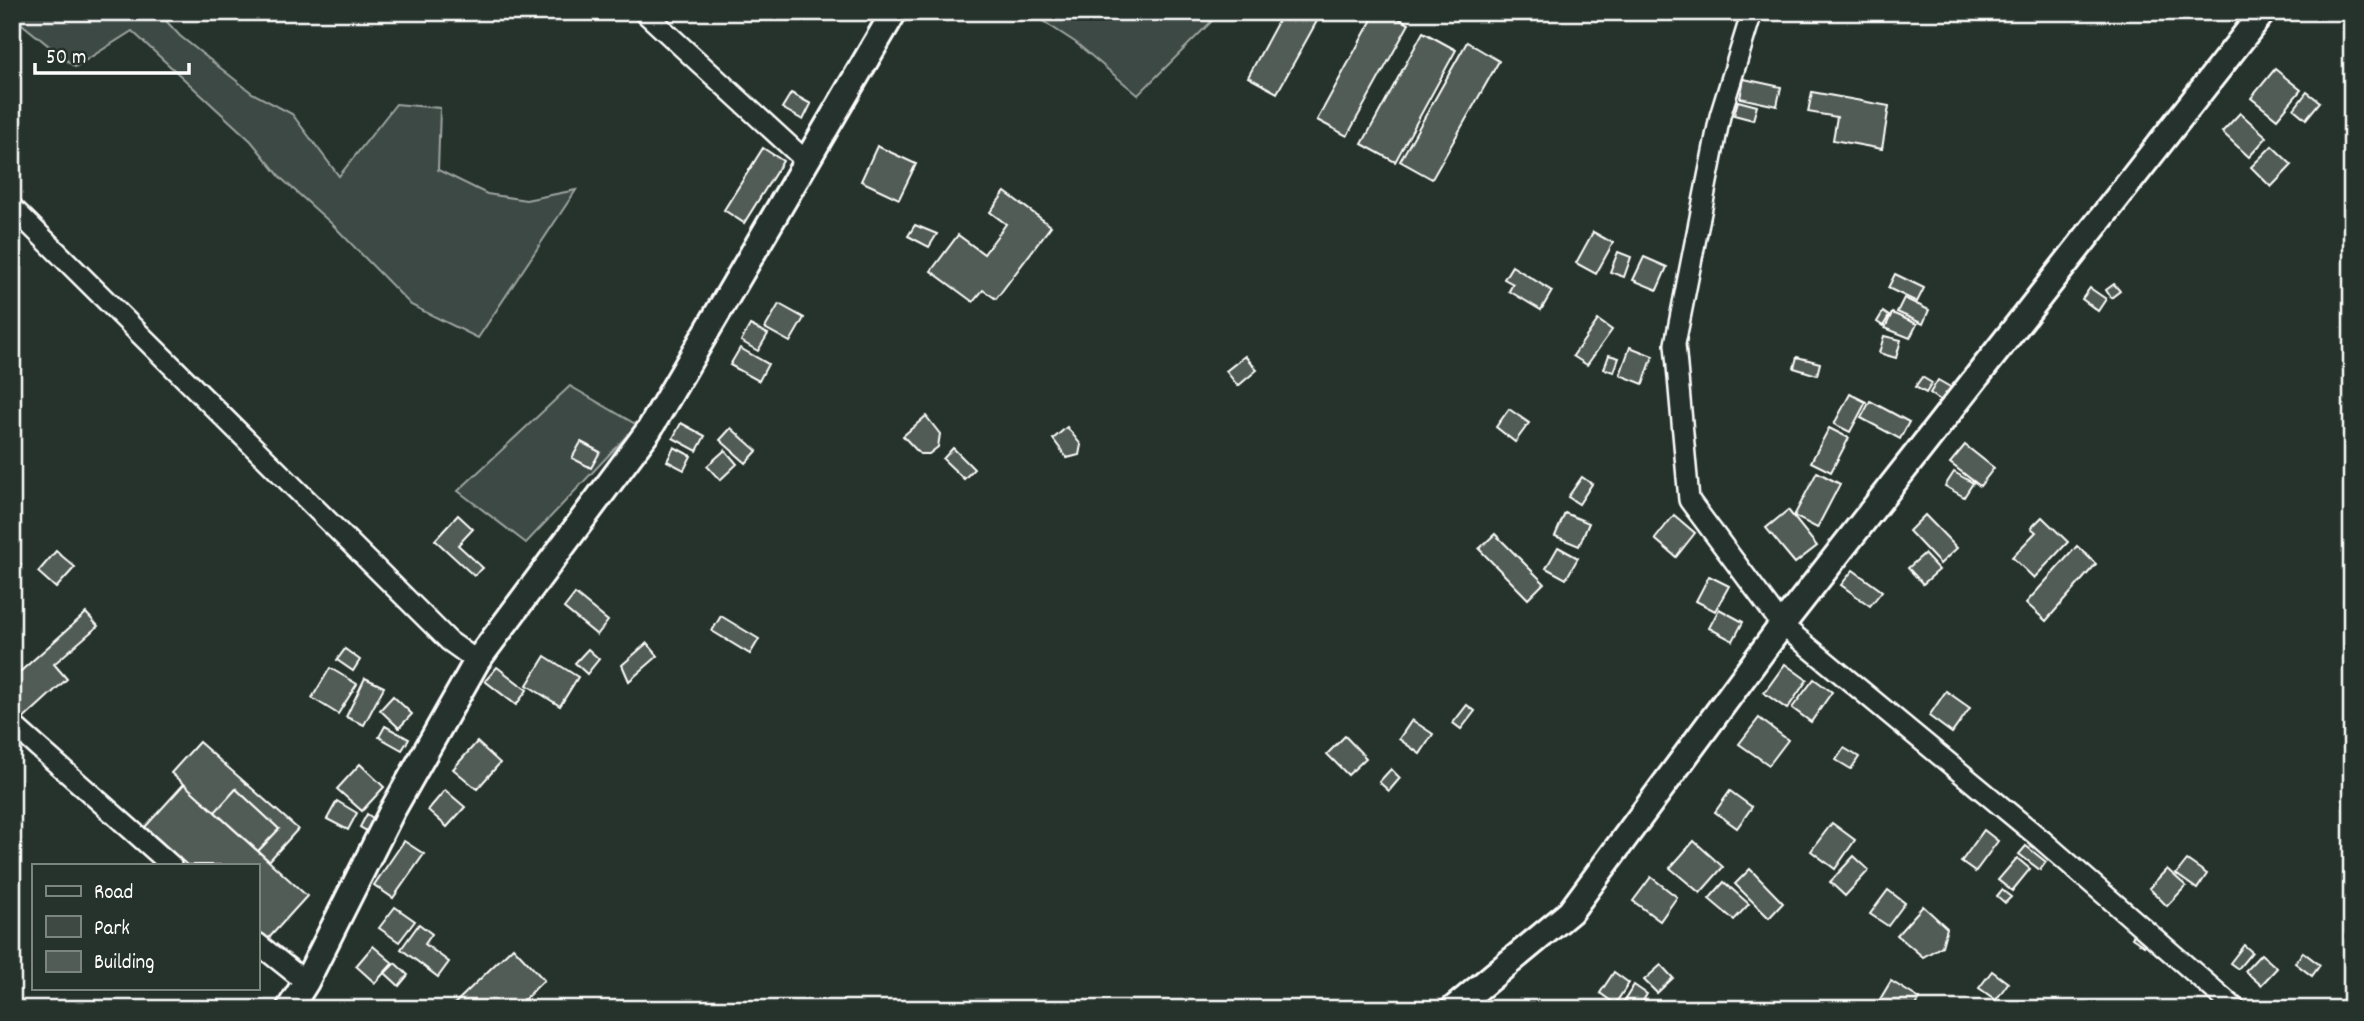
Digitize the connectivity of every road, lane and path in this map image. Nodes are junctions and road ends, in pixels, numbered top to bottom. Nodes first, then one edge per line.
1 (644, 12) edge
2 (894, 12) edge
3 (1752, 12) edge
4 (2263, 12) edge
5 (806, 161) junction
6 (12, 207) edge
7 (1782, 625) junction
8 (477, 661) junction
9 (12, 724) edge
10 (170, 864) edge
11 (259, 945) edge
12 (306, 982) junction
13 (289, 1009) edge
14 (1453, 1009) edge
15 (2236, 1009) edge

1 - 5 street
2 - 5 street
3 - 7 street
4 - 7 street
5 - 8 street
6 - 8 street
7 - 14 street
7 - 15 street
8 - 12 street
9 - 10 street
11 - 12 street
12 - 13 street

